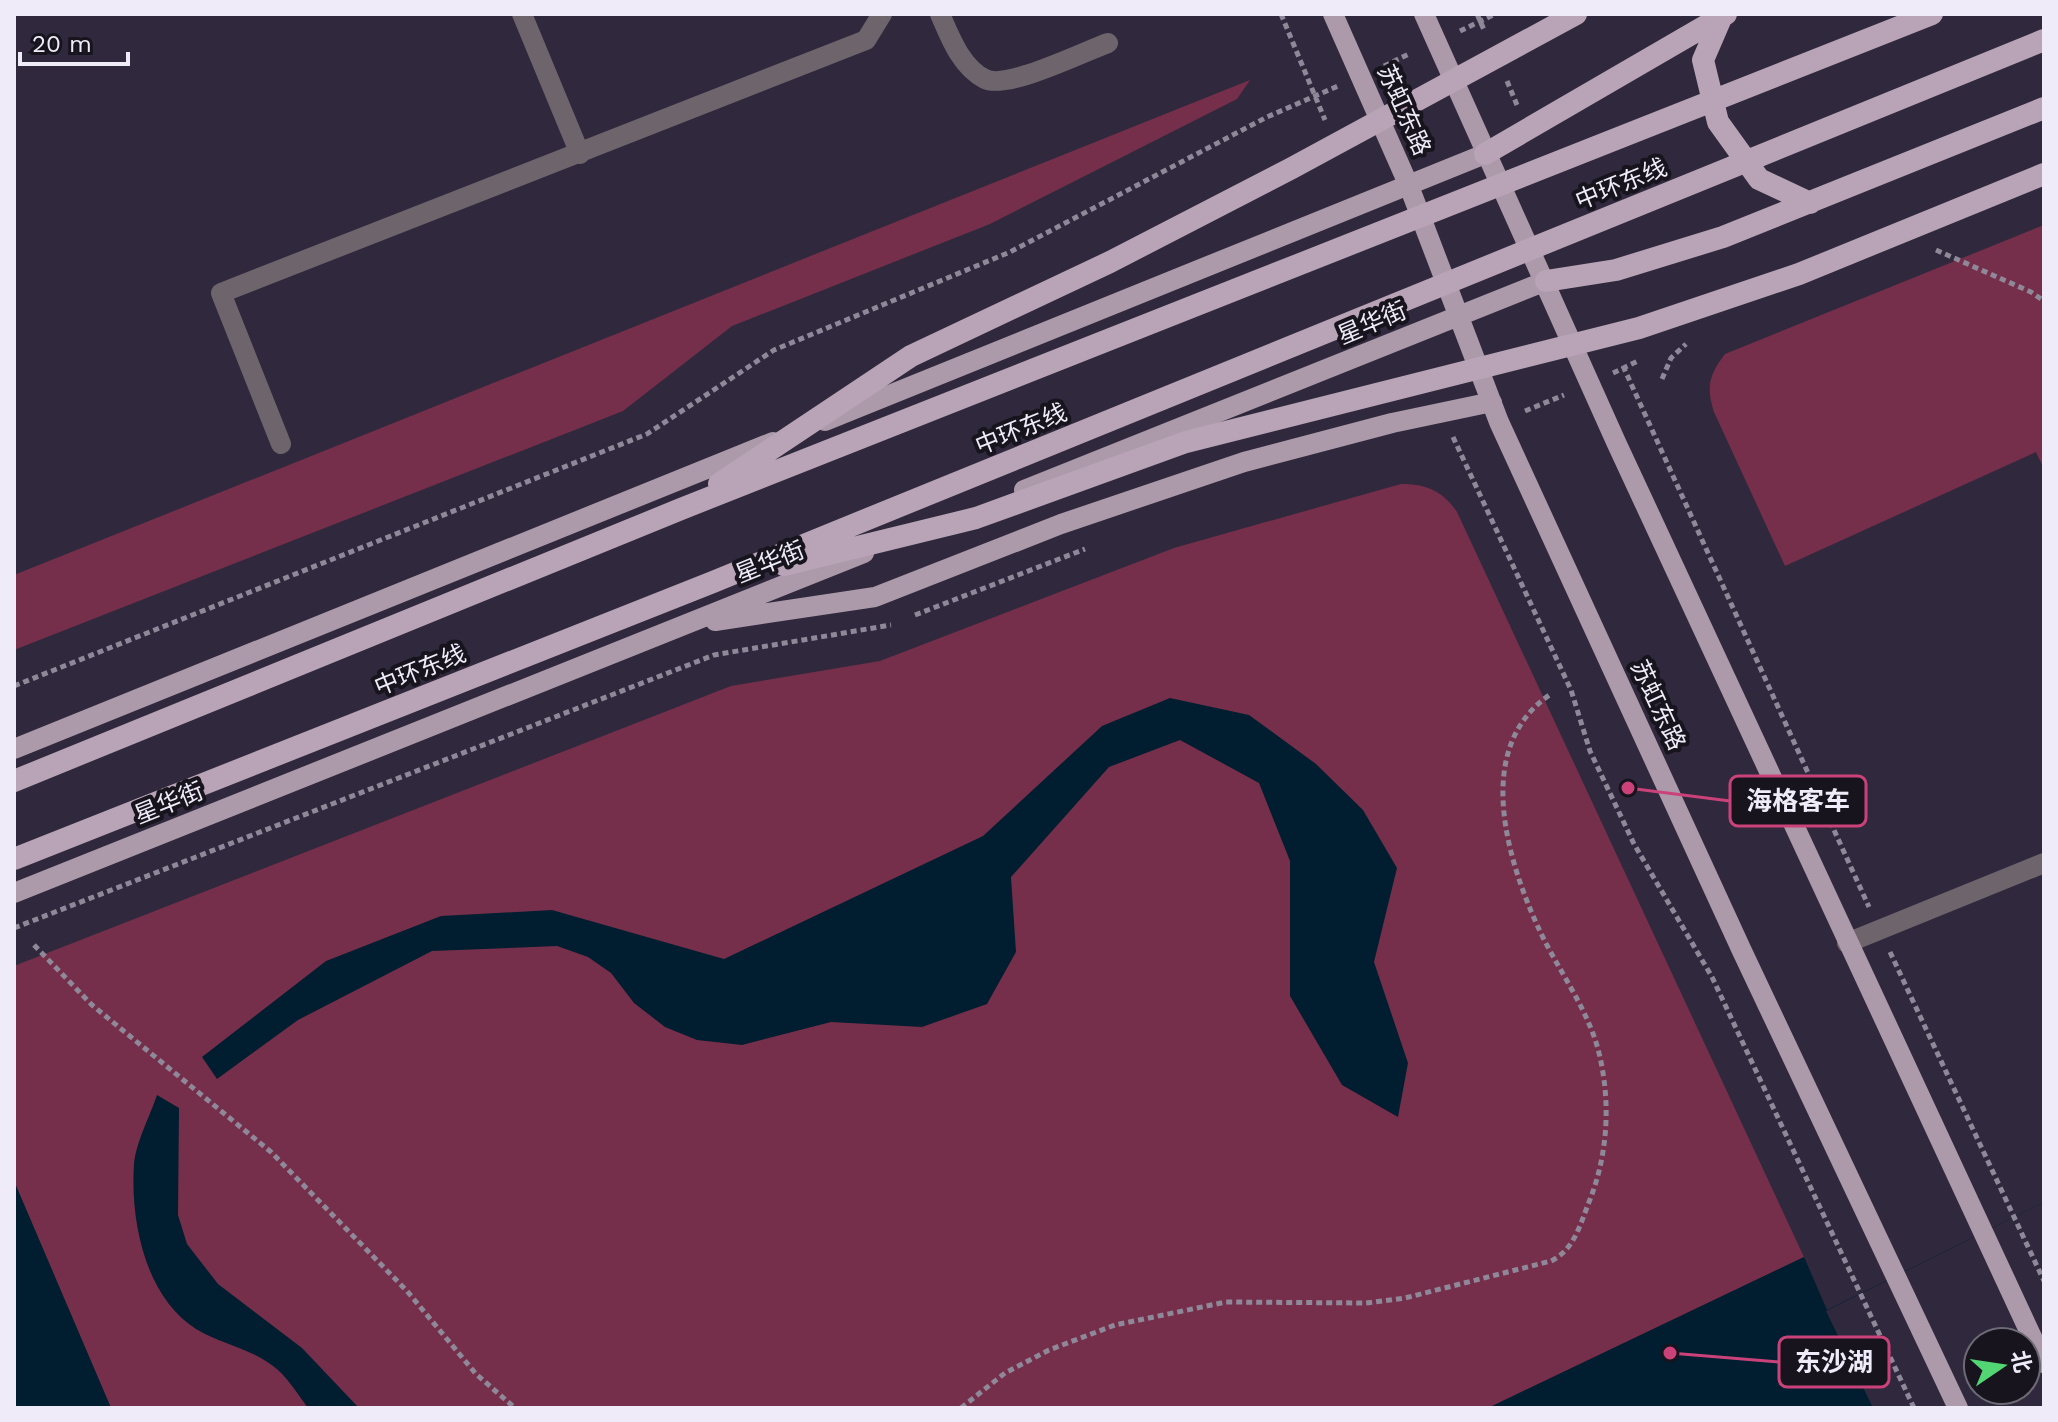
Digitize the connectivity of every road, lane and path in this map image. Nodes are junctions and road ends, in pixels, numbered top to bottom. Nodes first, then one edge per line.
1 (522, 14) edge
2 (882, 14) edge
3 (940, 14) edge
4 (1281, 14) edge
5 (1333, 14) edge
6 (1424, 14) edge
7 (1477, 14) edge
8 (1495, 14) edge
9 (1576, 14) edge
10 (1932, 14) edge
11 (1724, 15) edge
12 (1480, 21) junction
13 (1486, 35) dead end
14 (2044, 40) edge
15 (1436, 42) junction
16 (1108, 43) dead end
17 (1504, 75) dead end
18 (1361, 76) junction
19 (1316, 96) junction
20 (2044, 108) edge
21 (1326, 124) dead end
22 (1529, 130) junction
23 (580, 154) junction
24 (1485, 154) junction
25 (2044, 174) edge
26 (1409, 186) junction
27 (1810, 203) junction
28 (1926, 245) dead end
29 (1546, 281) junction
30 (2044, 301) edge
31 (1459, 314) junction
32 (1618, 355) dead end
33 (1492, 402) junction
34 (1442, 412) junction
35 (281, 444) dead end
36 (681, 509) junction
37 (713, 582) junction
38 (679, 626) junction
39 (14, 686) edge
40 (1551, 694) dead end
41 (14, 749) edge
42 (14, 781) edge
43 (14, 859) edge
44 (2044, 863) edge
45 (14, 893) edge
46 (1879, 931) junction
47 (1847, 943) junction
48 (34, 945) dead end
49 (2044, 1281) edge
50 (2044, 1363) edge
51 (515, 1408) edge
52 (961, 1408) edge
53 (1914, 1408) edge
54 (1958, 1408) edge

1 - 23 lane
2 - 23 lane
3 - 16 lane
4 - 19 path
5 - 18 main road, 苏虹东路
6 - 15 main road
7 - 12 path
8 - 12 path
9 - 36 highway
10 - 36 highway, 中环东线
11 - 22 highway
11 - 27 highway
12 - 13 path
12 - 15 path
14 - 37 highway, 中环东线
15 - 18 path
15 - 24 main road
17 - 22 path
18 - 19 path
18 - 26 main road, 苏虹东路
19 - 21 path
19 - 39 path
20 - 27 highway
22 - 24 highway
23 - 35 lane
24 - 26 main road
24 - 29 main road
25 - 37 highway
26 - 31 main road, 苏虹东路
26 - 41 main road
27 - 29 highway
28 - 30 path
29 - 31 main road, 星华街
29 - 47 main road
31 - 33 main road, 苏虹东路
31 - 38 main road, 星华街
32 - 46 path
33 - 34 main road
33 - 54 main road, 苏虹东路
34 - 38 main road
34 - 53 path
36 - 42 highway, 中环东线
37 - 43 highway, 中环东线
38 - 45 main road, 星华街
40 - 52 path
44 - 46 lane
46 - 47 lane
46 - 49 path
47 - 50 main road
48 - 51 path

